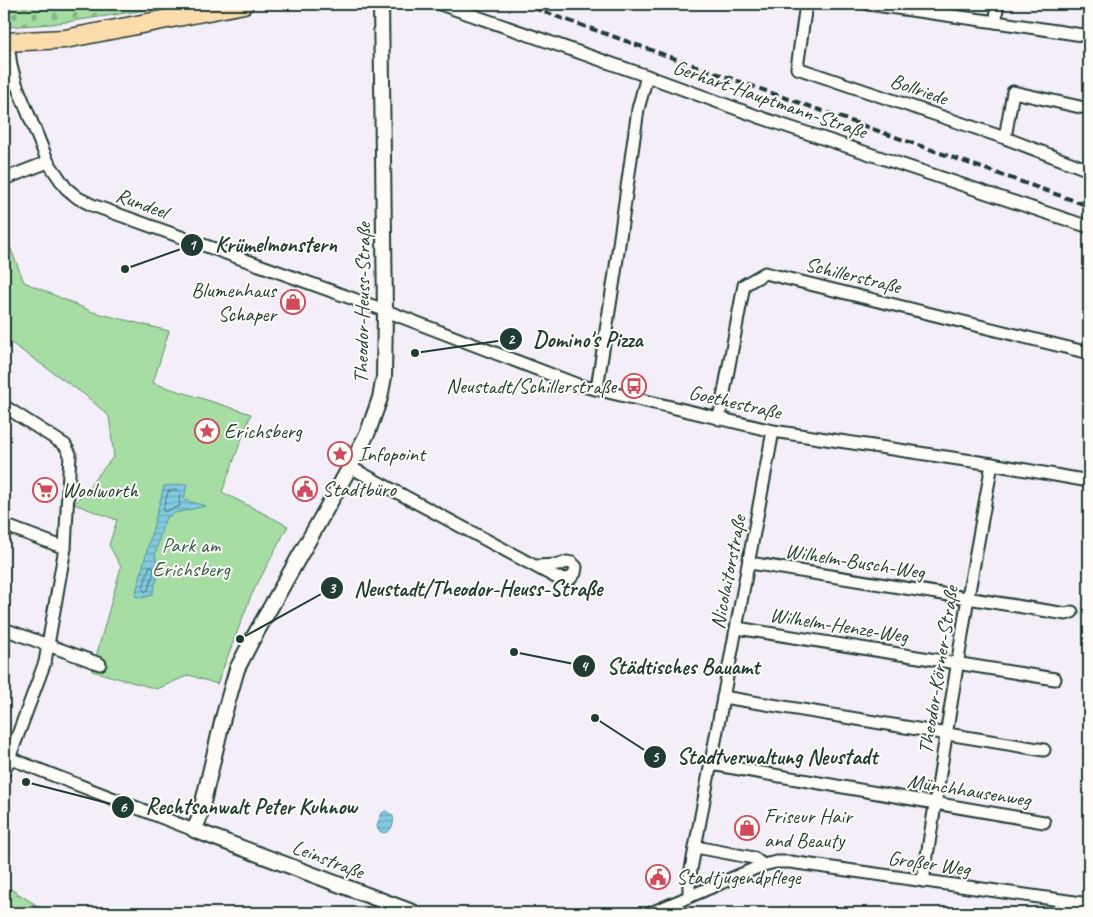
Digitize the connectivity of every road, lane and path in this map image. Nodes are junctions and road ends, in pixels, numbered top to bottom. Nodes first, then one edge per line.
1 (244, 4) edge
2 (381, 4) edge
3 (440, 4) edge
4 (806, 4) edge
5 (868, 4) edge
6 (997, 4) edge
7 (996, 22) junction
8 (1089, 36) edge
9 (6, 43) edge
10 (647, 76) junction
11 (1089, 109) edge
12 (1005, 138) junction
13 (48, 162) junction
14 (1089, 170) edge
15 (4, 178) edge
16 (1089, 227) edge
17 (385, 311) junction
18 (1089, 353) edge
19 (597, 388) junction
20 (4, 406) edge
21 (719, 419) junction
22 (773, 431) junction
23 (992, 464) junction
24 (350, 467) junction
25 (1089, 481) edge
26 (4, 525) edge
27 (65, 548) junction
28 (750, 563) junction
29 (536, 566) dead end
30 (968, 598) junction
31 (1072, 612) dead end
32 (737, 628) junction
33 (4, 629) edge
34 (47, 645) junction
35 (958, 663) junction
36 (100, 664) dead end
37 (1055, 679) dead end
38 (723, 697) junction
39 (947, 734) junction
40 (1044, 750) dead end
41 (7, 757) edge
42 (711, 764) junction
43 (4, 772) edge
44 (935, 804) junction
45 (1044, 822) dead end
46 (194, 830) junction
47 (696, 847) junction
48 (763, 865) junction
49 (923, 882) junction
50 (689, 896) junction
51 (1089, 904) edge
52 (415, 913) edge
53 (651, 913) edge

1 - 9 main road
2 - 17 street, Theodor-Heuss-Straße
3 - 10 street, Gerhart-Hauptmann-Straße
4 - 12 street, Bollriede
5 - 7 street
6 - 7 street
7 - 8 street
9 - 13 street, Rundeel
10 - 16 street, Gerhart-Hauptmann-Straße
10 - 19 street
11 - 12 street
12 - 14 street, Bollriede
13 - 15 street
13 - 17 street, Rundeel
17 - 19 street, Goethestraße
17 - 24 street, Theodor-Heuss-Straße
18 - 21 street, Schillerstraße
19 - 21 street, Goethestraße
20 - 27 street
21 - 22 street, Goethestraße
22 - 23 street, Goethestraße
22 - 28 street, Nicolaitorstraße
23 - 25 street, Goethestraße
23 - 30 street, Theodor-Körner-Straße
24 - 29 street
24 - 46 street, Theodor-Heuss-Straße
26 - 27 street
27 - 34 street
28 - 30 street, Wilhelm-Busch-Weg
28 - 32 street, Nicolaitorstraße
30 - 31 street, Wilhelm-Busch-Weg
30 - 35 street, Theodor-Körner-Straße
32 - 35 street, Wilhelm-Henze-Weg
32 - 38 street, Nicolaitorstraße
33 - 34 street
34 - 36 street
34 - 41 street
35 - 37 street, Wilhelm-Henze-Weg
35 - 39 street, Theodor-Körner-Straße
38 - 39 street
38 - 42 street, Nicolaitorstraße
39 - 40 street
39 - 44 street, Theodor-Körner-Straße
41 - 43 street
41 - 46 street, Leinstraße
42 - 44 street, Münchhausenweg
42 - 47 street, Nicolaitorstraße
44 - 45 street, Münchhausenweg
44 - 49 street, Theodor-Körner-Straße
46 - 52 street, Leinstraße
47 - 48 street
47 - 50 street, Nicolaitorstraße
48 - 49 street, Großer Weg
48 - 50 street, Großer Weg
49 - 51 street, Großer Weg
50 - 53 street, Großer Weg

